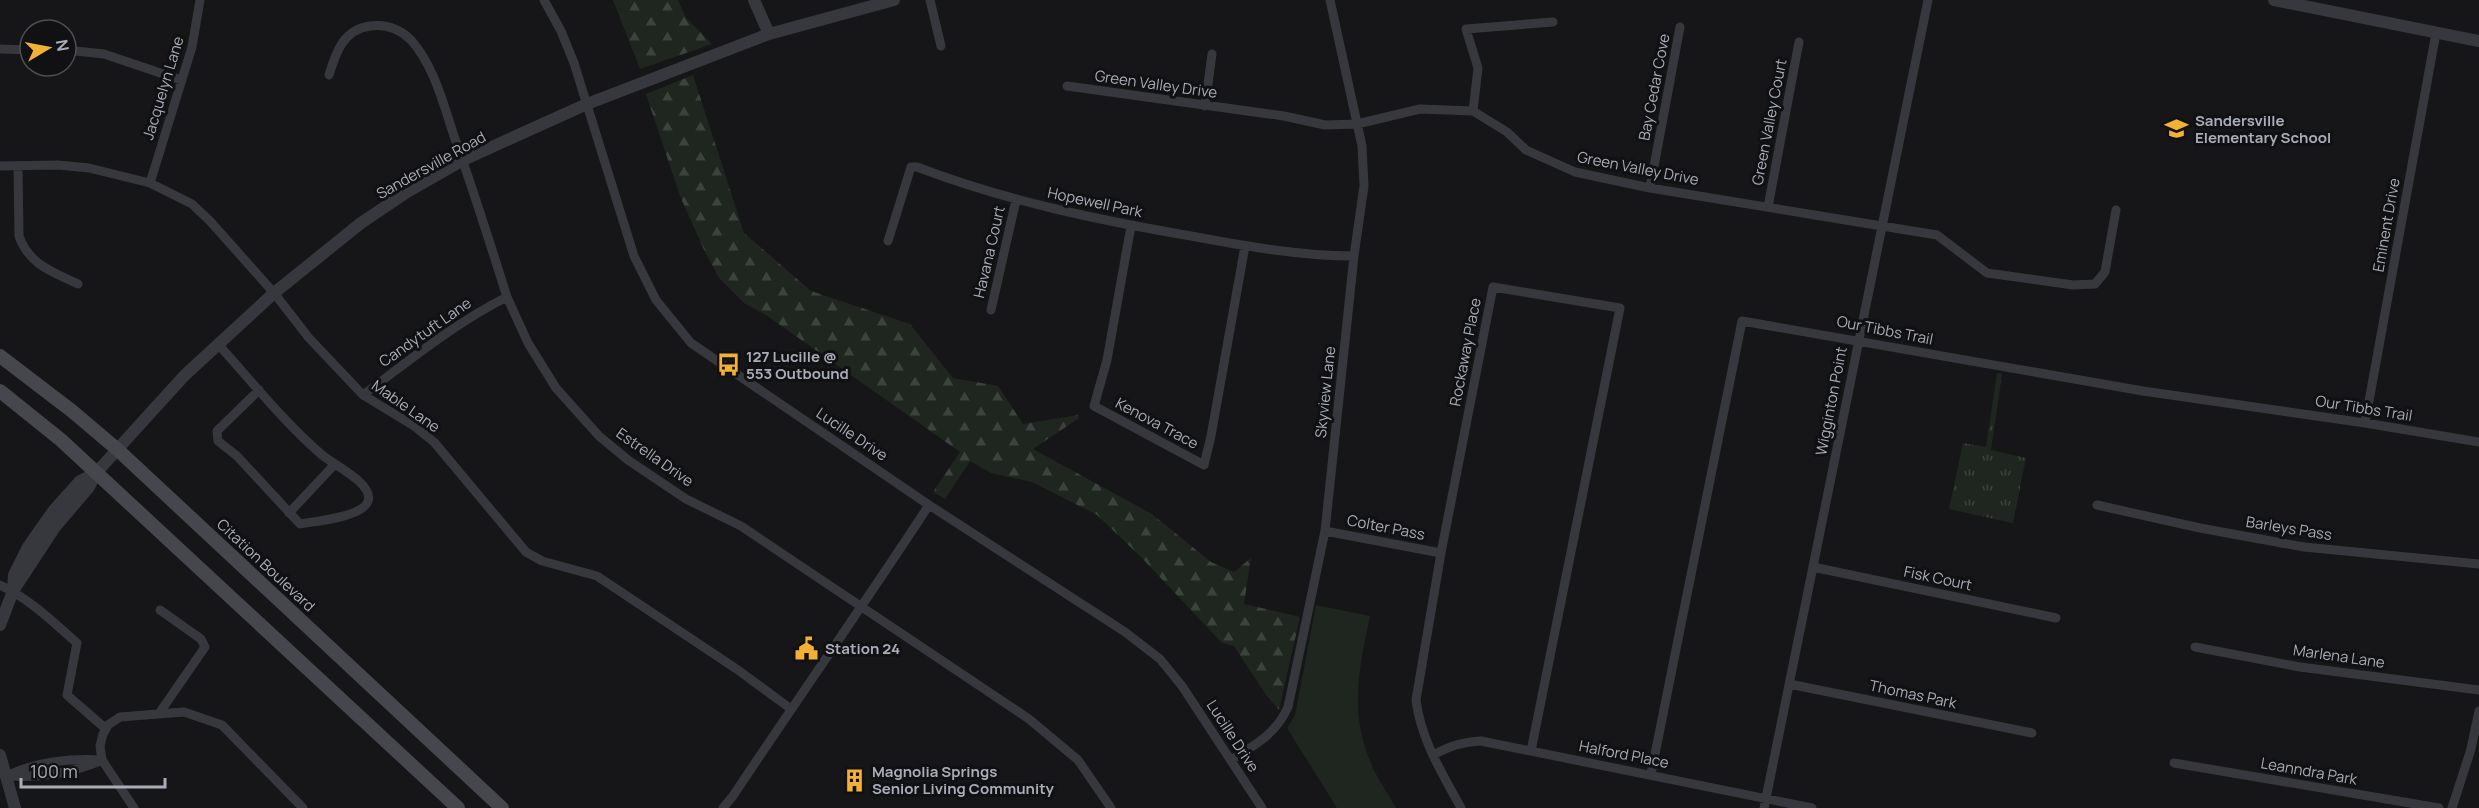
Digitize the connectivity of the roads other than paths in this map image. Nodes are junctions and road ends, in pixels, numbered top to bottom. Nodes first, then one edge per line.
1 (200, 0) edge
2 (544, 0) edge
3 (754, 0) edge
4 (894, 0) edge
5 (930, 0) edge
6 (1330, 0) edge
7 (1928, 0) edge
8 (2274, 0) edge
9 (1553, 22) dead end
10 (1680, 27) dead end
11 (2436, 33) junction
12 (769, 34) junction
13 (2479, 41) edge
14 (1799, 42) dead end
15 (941, 46) dead end
16 (0, 49) edge
17 (18, 50) edge
18 (78, 51) edge
19 (1212, 54) dead end
20 (329, 75) dead end
21 (181, 80) junction
22 (1067, 86) dead end
23 (587, 104) junction
24 (1205, 106) junction
25 (1473, 111) junction
26 (1357, 124) junction
27 (463, 160) junction
28 (0, 166) edge
29 (18, 166) junction
30 (150, 183) junction
31 (1650, 188) junction
32 (1016, 200) junction
33 (1768, 207) junction
34 (2116, 210) dead end
35 (1131, 226) junction
36 (1882, 226) junction
37 (888, 241) dead end
38 (1245, 246) junction
39 (1354, 256) junction
40 (78, 284) dead end
41 (274, 293) junction
42 (507, 297) junction
43 (991, 310) dead end
44 (1859, 340) junction
45 (218, 344) junction
46 (0, 356) edge
47 (259, 390) junction
48 (0, 391) edge
49 (363, 395) junction
50 (2365, 423) junction
51 (2479, 442) edge
52 (118, 450) junction
53 (334, 465) junction
54 (96, 473) junction
55 (929, 505) junction
56 (2097, 505) dead end
57 (289, 513) junction
58 (1325, 531) junction
59 (1440, 553) junction
60 (2479, 564) edge
61 (1813, 567) junction
62 (0, 585) edge
63 (13, 591) junction
64 (862, 608) junction
65 (160, 610) dead end
66 (2056, 618) dead end
67 (0, 625) edge
68 (2195, 646) dead end
69 (1789, 684) junction
70 (2479, 690) edge
71 (791, 709) junction
72 (2479, 711) edge
73 (160, 712) junction
74 (106, 729) junction
75 (2032, 734) dead end
76 (1531, 751) junction
77 (0, 755) edge
78 (1433, 755) junction
79 (1231, 759) junction
80 (102, 760) junction
81 (2174, 763) dead end
82 (1651, 774) junction
83 (6, 776) junction
84 (1765, 804) edge
85 (15, 808) edge
86 (134, 808) edge
87 (303, 808) edge
88 (458, 808) edge
89 (502, 808) edge
90 (723, 808) edge
91 (1111, 808) edge
92 (1262, 808) edge
93 (1461, 808) edge
94 (1812, 808) edge
95 (2439, 808) edge
96 (2452, 808) edge

1 - 21 street, Jacquelyn Lane
2 - 23 street, Lucille Drive
3 - 12 street
4 - 12 street, Sandersville Road
5 - 15 street
6 - 26 street, Skyview Lane
7 - 36 street, Wigginton Point
8 - 11 street
9 - 25 street
10 - 31 street, Bay Cedar Cove
11 - 13 street
11 - 50 street, Eminent Drive
12 - 23 street, Sandersville Road
14 - 33 street, Green Valley Court
16 - 17 street
18 - 21 street
19 - 24 street
20 - 27 street, Estrella Drive
21 - 30 street, Jacquelyn Lane
22 - 24 street, Green Valley Drive
23 - 27 street, Sandersville Road
23 - 55 street, Lucille Drive
24 - 26 street, Green Valley Drive
25 - 26 street, Green Valley Drive
25 - 31 street, Green Valley Drive
26 - 39 street, Skyview Lane
27 - 41 street, Sandersville Road
27 - 42 street, Estrella Drive
28 - 29 street, Mable Lane
29 - 30 street, Mable Lane
29 - 40 street
30 - 41 street, Mable Lane
31 - 33 street, Green Valley Drive
32 - 35 street, Hopewell Park
32 - 37 street, Hopewell Park
32 - 43 street, Havana Court
33 - 36 street, Green Valley Drive
34 - 36 street, Green Valley Drive
35 - 38 street, Hopewell Park
35 - 38 street, Kenova Trace
36 - 44 street, Wigginton Point
38 - 39 street, Hopewell Park
39 - 58 street, Skyview Lane
41 - 45 street, Sandersville Road
41 - 49 street, Mable Lane
42 - 49 street, Candytuft Lane
42 - 64 street, Estrella Drive
44 - 50 street, Our Tibbs Trail
44 - 61 street, Wigginton Point
44 - 82 street, Our Tibbs Trail
45 - 47 street
45 - 52 street, Sandersville Road
46 - 52 main road, Citation Boulevard
47 - 53 street
47 - 57 street
48 - 54 main road
49 - 71 street, Mable Lane
50 - 51 street, Our Tibbs Trail
52 - 54 street, Sandersville Road
52 - 89 main road, Citation Boulevard
53 - 57 street
53 - 57 street
54 - 63 street, Sandersville Road
54 - 88 main road
55 - 64 street
55 - 79 street, Lucille Drive
56 - 60 street, Barleys Pass
58 - 59 street, Colter Pass
58 - 79 street, Skyview Lane
59 - 76 street, Rockaway Place
59 - 78 street, Rockaway Place
61 - 66 street, Fisk Court
61 - 69 street, Wigginton Point
62 - 63 street
63 - 67 street, Sandersville Road
63 - 74 street
64 - 71 street
64 - 91 street, Estrella Drive
65 - 73 street
68 - 70 street, Marlena Lane
69 - 75 street, Thomas Park
69 - 84 street, Wigginton Point
71 - 90 street
72 - 96 street
73 - 74 street
73 - 87 street
74 - 80 street
76 - 78 street, Halford Place
76 - 82 street, Halford Place
77 - 83 street
78 - 93 street, Rockaway Place
79 - 92 street, Lucille Drive
80 - 83 street
80 - 86 street
81 - 95 street, Leanndra Park
82 - 84 street, Halford Place
83 - 85 street
84 - 94 street, Halford Place

